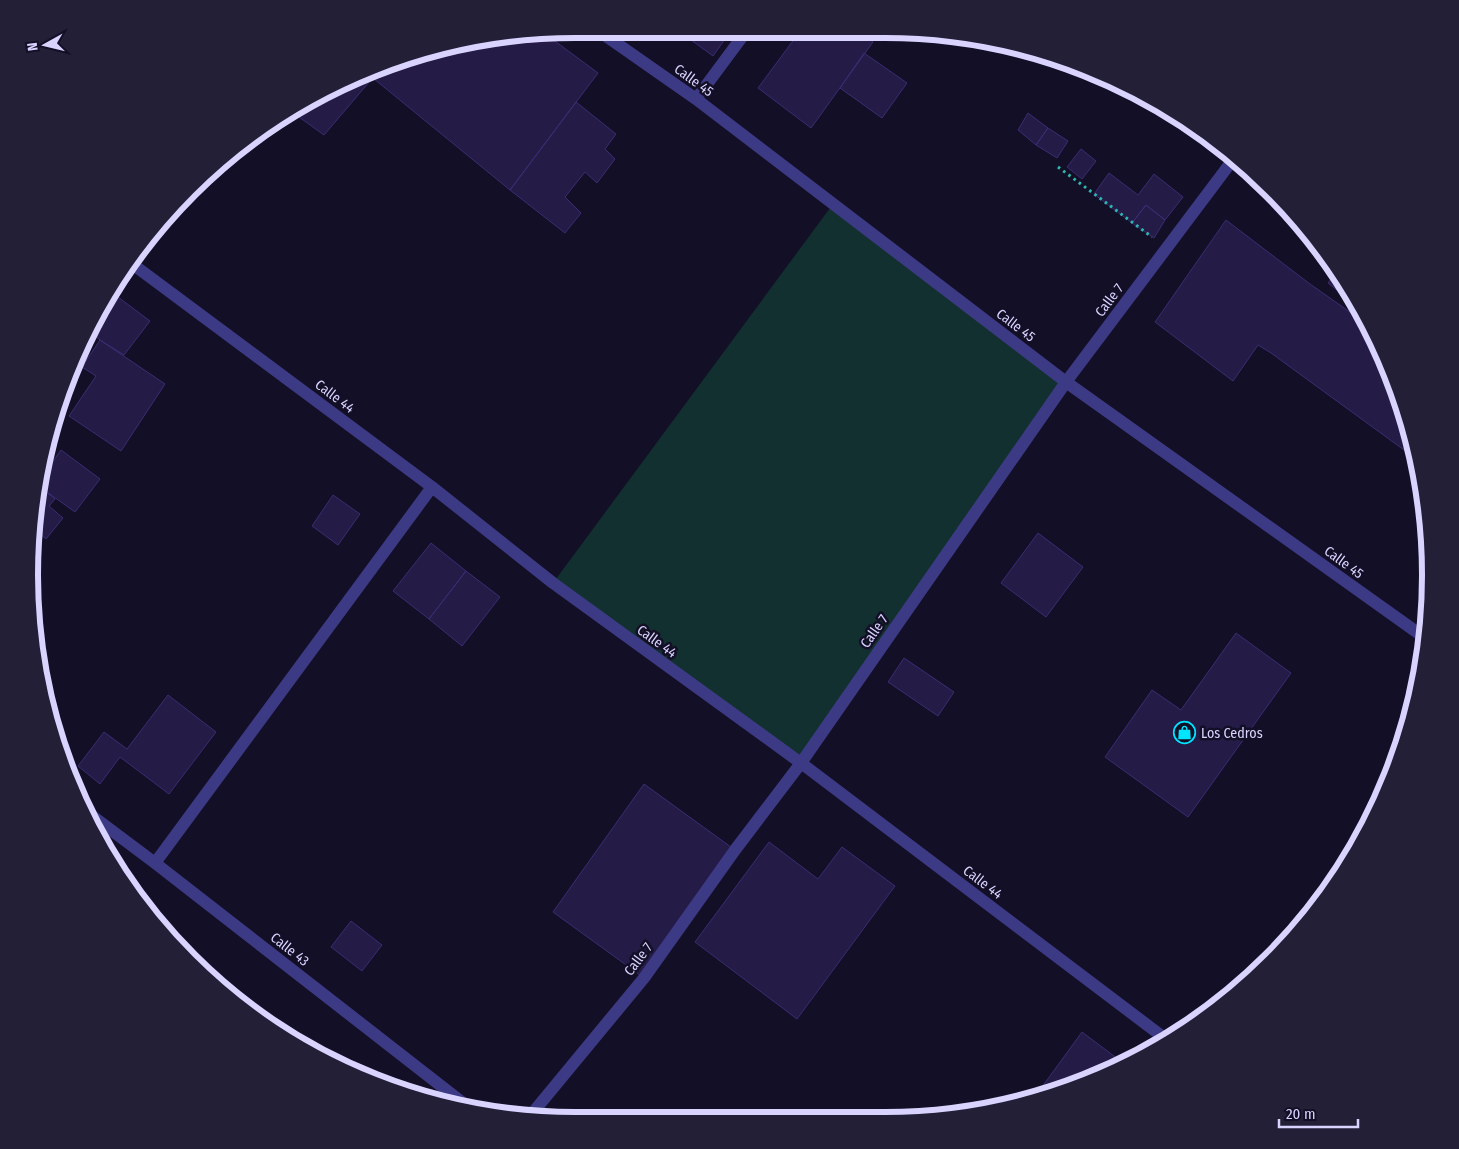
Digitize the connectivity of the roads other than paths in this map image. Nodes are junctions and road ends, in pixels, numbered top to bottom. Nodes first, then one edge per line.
1 (609, 38) edge
2 (741, 38) edge
3 (696, 100) junction
4 (1230, 164) edge
5 (135, 266) edge
6 (1066, 382) junction
7 (432, 487) junction
8 (1418, 633) edge
9 (801, 763) junction
10 (97, 820) edge
11 (154, 863) junction
12 (1161, 1035) edge
13 (456, 1098) edge
14 (535, 1110) edge

1 - 3 street, Calle 45
2 - 3 street
3 - 6 street, Calle 45
4 - 6 street, Calle 7
5 - 7 street, Calle 44
6 - 8 street, Calle 45
6 - 9 street, Calle 7
7 - 9 street, Calle 44
7 - 11 street
9 - 12 street, Calle 44
9 - 14 street, Calle 7
10 - 11 street, Calle 43
11 - 13 street, Calle 43

